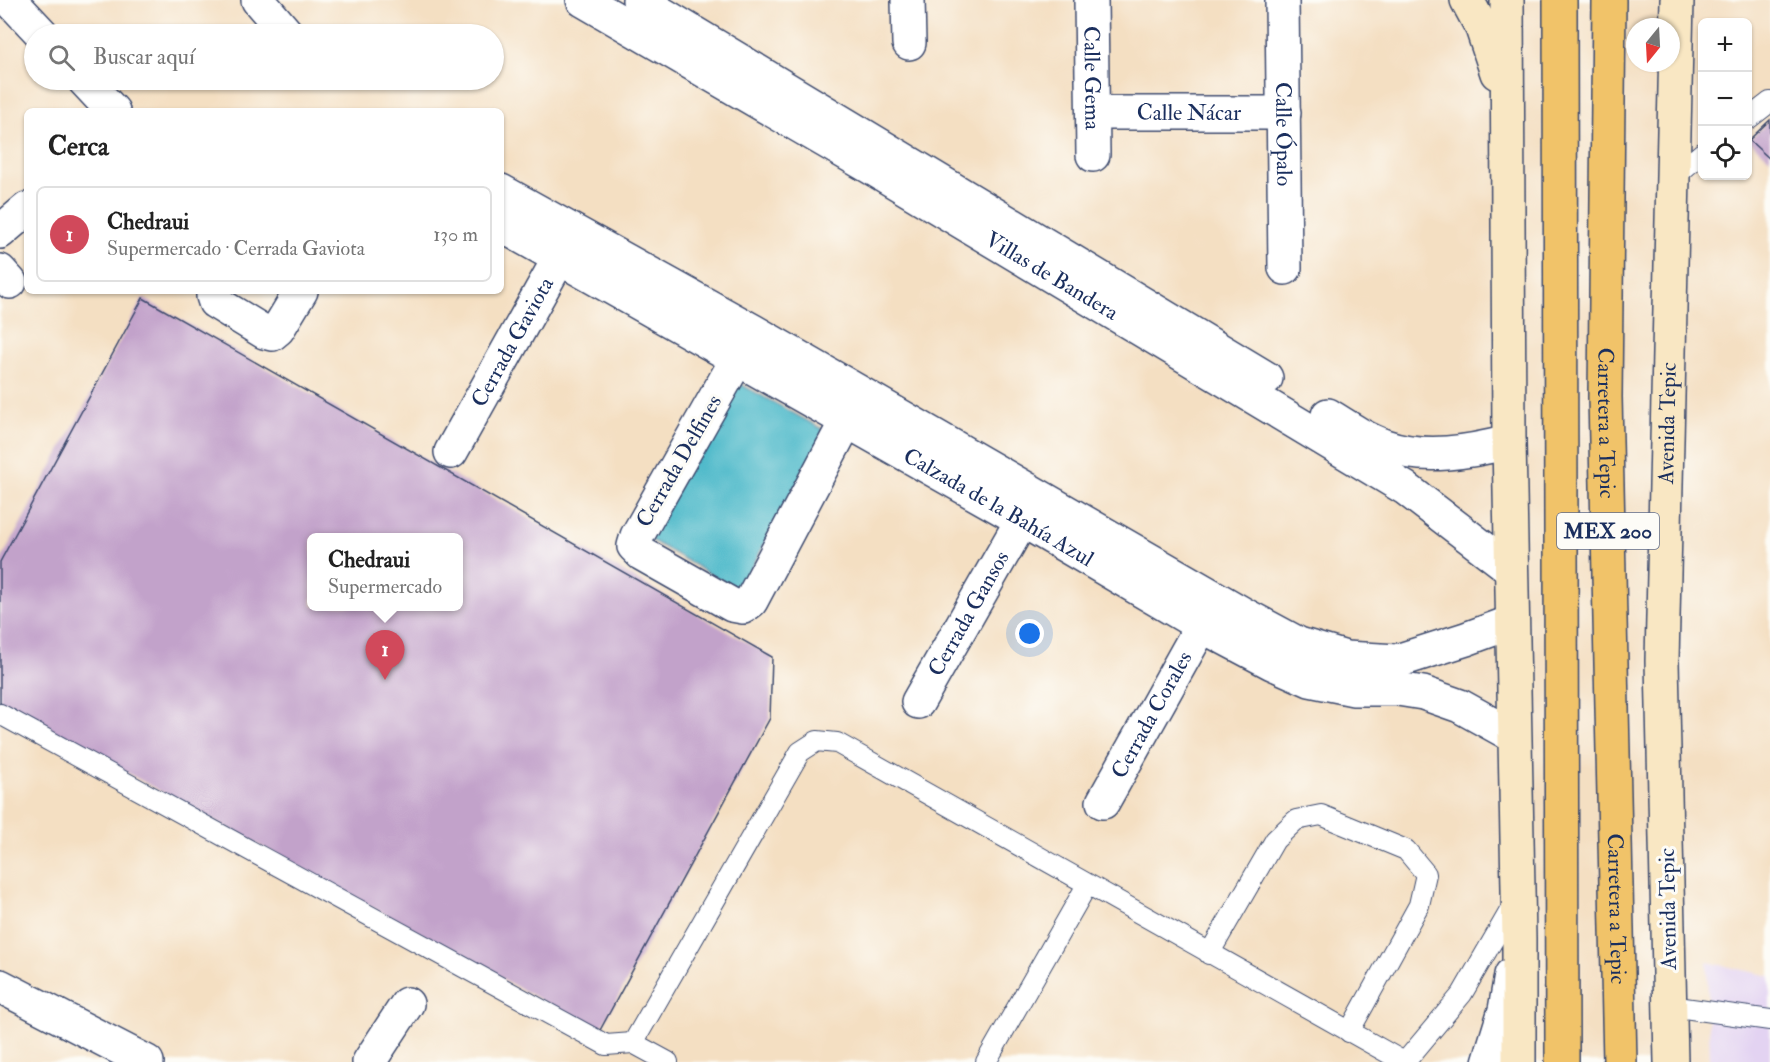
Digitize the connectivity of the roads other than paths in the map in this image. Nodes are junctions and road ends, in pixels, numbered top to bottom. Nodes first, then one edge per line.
1 (10, 0) edge
2 (258, 0) edge
3 (583, 0) edge
4 (639, 0) edge
5 (908, 0) edge
6 (1092, 0) edge
7 (1281, 0) edge
8 (1467, 0) edge
9 (1507, 0) edge
10 (1560, 0) edge
11 (1609, 0) edge
12 (1677, 0) edge
13 (33, 24) edge
14 (278, 24) edge
15 (909, 43) dead end
16 (93, 90) edge
17 (1506, 99) junction
18 (1770, 102) edge
19 (110, 108) edge
20 (1093, 113) junction
21 (1284, 113) junction
22 (1752, 116) edge
23 (1094, 154) dead end
24 (1698, 156) edge
25 (883, 160) junction
26 (1673, 178) junction
27 (504, 193) edge
28 (24, 212) edge
29 (504, 226) edge
30 (0, 232) edge
31 (567, 245) junction
32 (1285, 268) dead end
33 (214, 294) edge
34 (299, 294) edge
35 (746, 344) junction
36 (848, 420) junction
37 (1509, 442) junction
38 (450, 452) dead end
39 (1417, 453) junction
40 (1405, 488) junction
41 (1030, 507) junction
42 (1511, 568) junction
43 (1210, 612) junction
44 (1512, 622) junction
45 (1398, 675) junction
46 (918, 702) dead end
47 (0, 714) edge
48 (1514, 736) junction
49 (1103, 802) dead end
50 (1088, 885) junction
51 (1518, 897) junction
52 (1519, 938) junction
53 (1209, 954) junction
54 (0, 986) edge
55 (406, 1004) dead end
56 (1670, 1006) junction
57 (1770, 1020) edge
58 (1349, 1032) junction
59 (633, 1043) junction
60 (147, 1062) edge
61 (369, 1062) edge
62 (668, 1062) edge
63 (986, 1062) edge
64 (1405, 1062) edge
65 (1489, 1062) edge
66 (1518, 1062) edge
67 (1562, 1062) edge
68 (1620, 1062) edge
69 (1671, 1062) edge

1 - 13 street
2 - 14 street
3 - 25 street, Villas de Bandera
4 - 25 street, Villas de Bandera
5 - 15 street
6 - 20 street, Calle Gema
7 - 21 street, Calle Ópalo
8 - 17 main road
9 - 17 main road
10 - 67 highway, Carretera a Tepic / MEX 200
11 - 68 highway, Carretera a Tepic / MEX 200
12 - 26 main road, Avenida Tepic
16 - 19 street
17 - 37 main road
18 - 22 lane
20 - 21 street, Calle Nácar
20 - 23 street, Calle Gema
21 - 32 street, Calle Ópalo
24 - 26 lane
25 - 39 street, Villas de Bandera
25 - 40 street, Villas de Bandera
26 - 56 main road, Avenida Tepic
27 - 31 street, Calzada de la Bahía Azul
28 - 30 street
29 - 31 street, Calzada de la Bahía Azul
31 - 35 street, Calzada de la Bahía Azul
31 - 38 street, Cerrada Gaviota
33 - 34 street
35 - 36 street, Calzada de la Bahía Azul
35 - 36 street, Cerrada Delfines
35 - 41 street, Calzada de la Bahía Azul
36 - 41 street, Calzada de la Bahía Azul
37 - 39 street, Villas de Bandera
37 - 42 main road
39 - 40 street
40 - 42 street, Villas de Bandera
41 - 43 street, Calzada de la Bahía Azul
41 - 46 street, Cerrada Gansos
42 - 44 main road
43 - 45 street, Calzada de la Bahía Azul
43 - 49 street, Cerrada Corales
44 - 45 street, Calzada de la Bahía Azul
44 - 48 main road
45 - 48 street, Calzada de la Bahía Azul
47 - 59 lane
48 - 51 main road
50 - 53 lane
50 - 59 lane
50 - 63 lane
51 - 52 main road
51 - 64 lane
52 - 65 street
52 - 66 main road
53 - 58 lane
53 - 58 lane
54 - 60 street
55 - 61 street
56 - 57 lane
56 - 69 main road, Avenida Tepic
58 - 64 lane
59 - 62 lane

